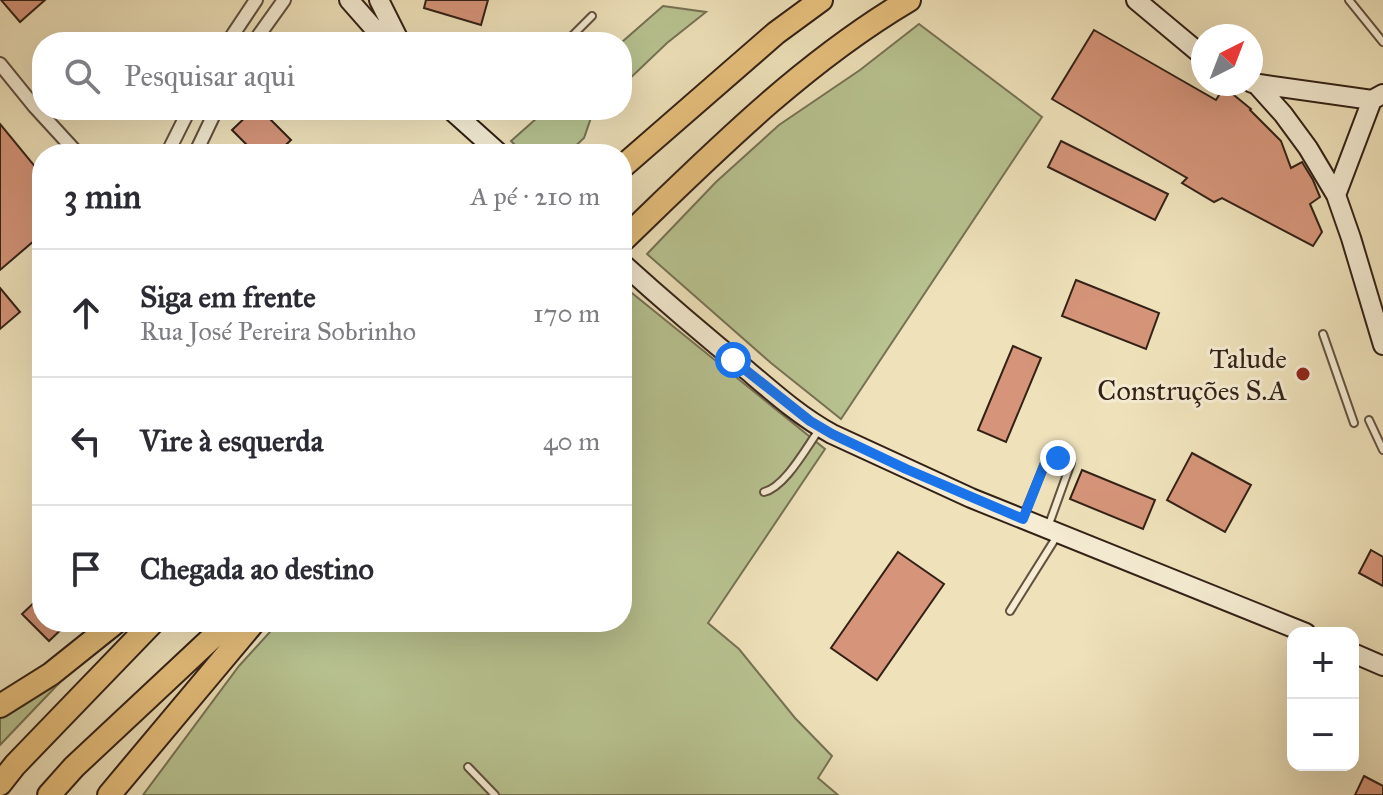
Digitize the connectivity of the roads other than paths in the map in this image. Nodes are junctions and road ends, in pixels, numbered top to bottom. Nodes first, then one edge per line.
1 (256, 0) edge
2 (284, 0) edge
3 (349, 0) edge
4 (379, 0) edge
5 (821, 0) edge
6 (909, 0) edge
7 (1136, 0) edge
8 (1349, 0) edge
9 (592, 16) dead end
10 (235, 32) edge
11 (261, 32) edge
12 (377, 32) edge
13 (395, 32) edge
14 (576, 32) edge
15 (1383, 42) edge
16 (1191, 46) edge
17 (0, 64) edge
18 (1263, 84) edge
19 (1263, 93) edge
20 (1377, 97) edge
21 (32, 104) edge
22 (47, 120) edge
23 (184, 120) edge
24 (211, 120) edge
25 (466, 120) edge
26 (69, 144) edge
27 (172, 144) edge
28 (200, 144) edge
29 (490, 144) edge
30 (632, 158) edge
31 (1336, 195) junction
32 (632, 232) edge
33 (632, 272) edge
34 (1323, 334) dead end
35 (1383, 345) edge
36 (1369, 420) dead end
37 (1354, 423) dead end
38 (821, 428) junction
39 (1383, 450) edge
40 (764, 492) dead end
41 (1023, 519) junction
42 (1053, 530) junction
43 (1010, 611) dead end
44 (1291, 627) edge
45 (104, 632) edge
46 (143, 632) edge
47 (218, 632) edge
48 (246, 632) edge
49 (1359, 656) edge
50 (1383, 666) edge
51 (0, 706) edge
52 (468, 767) dead end
53 (0, 784) edge
54 (49, 795) edge
55 (109, 795) edge
56 (495, 795) edge

1 - 10 street
2 - 11 street
3 - 12 street
4 - 13 street
5 - 30 highway
6 - 32 highway
7 - 16 street
8 - 15 lane
9 - 14 lane
17 - 21 street
18 - 20 street
19 - 31 street
20 - 31 street
22 - 26 street
23 - 27 street
24 - 28 street
25 - 29 street
31 - 35 street
33 - 38 street
34 - 37 lane
36 - 39 lane
38 - 40 lane
38 - 41 street
41 - 42 street
41 - 42 lane
42 - 43 lane
42 - 44 street
45 - 51 highway
46 - 53 highway
47 - 54 highway
48 - 55 highway
49 - 50 street
52 - 56 lane

